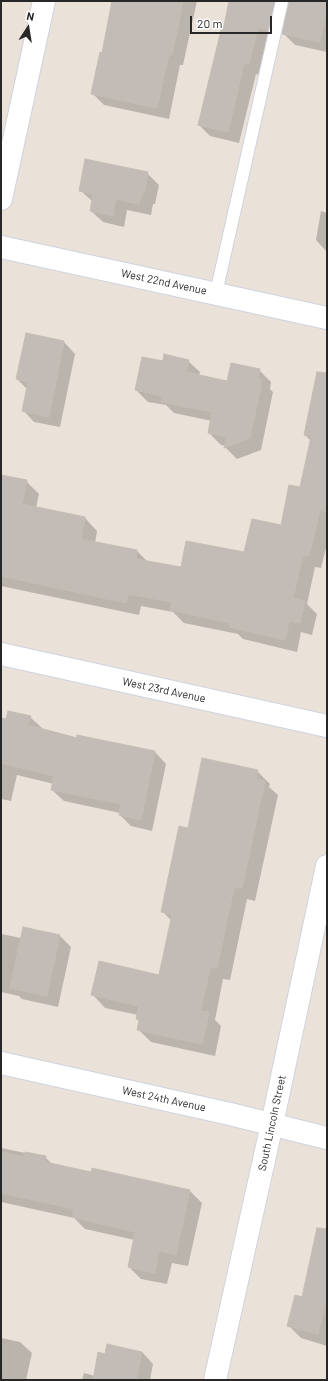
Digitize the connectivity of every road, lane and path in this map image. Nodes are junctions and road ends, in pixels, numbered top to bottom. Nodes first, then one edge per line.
1 (44, 1) edge
2 (282, 1) edge
3 (1, 199) edge
4 (1, 247) edge
5 (216, 293) junction
6 (327, 318) edge
7 (1, 654) edge
8 (327, 726) edge
9 (327, 866) edge
10 (1, 1063) edge
11 (272, 1124) junction
12 (327, 1138) edge
13 (215, 1380) edge

1 - 3 street
2 - 5 lane
4 - 5 street, West 22nd Avenue
5 - 6 street, West 22nd Avenue
7 - 8 street, West 23rd Avenue
9 - 11 street, South Lincoln Street
10 - 11 street, West 24th Avenue
11 - 12 street, West 24th Avenue
11 - 13 street, South Lincoln Street

